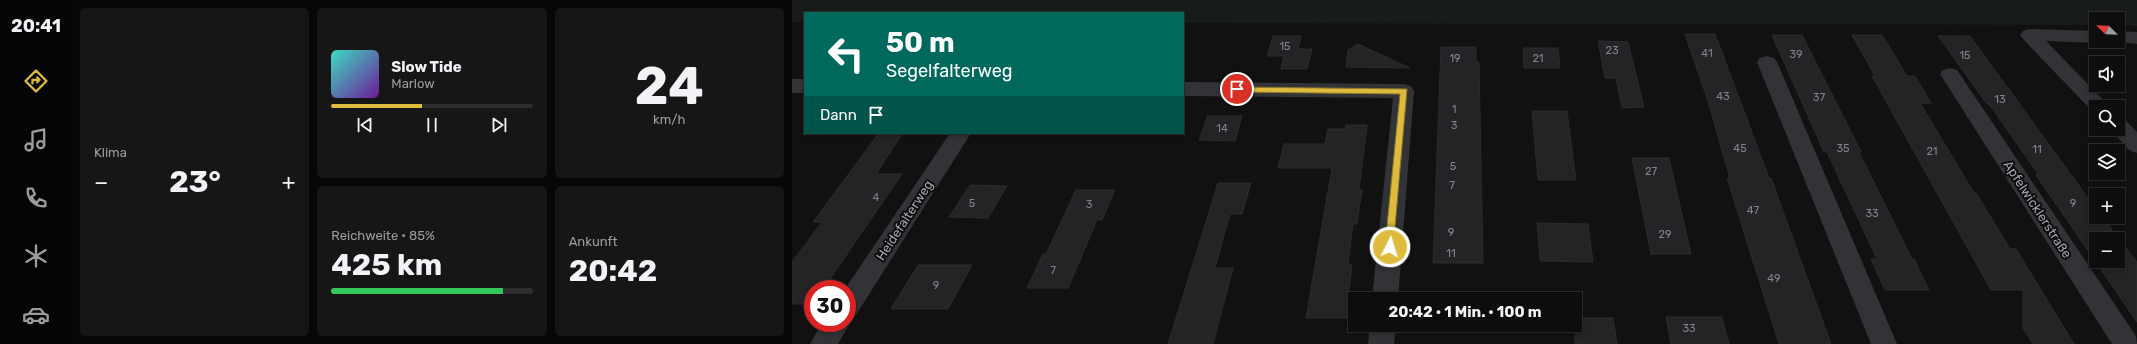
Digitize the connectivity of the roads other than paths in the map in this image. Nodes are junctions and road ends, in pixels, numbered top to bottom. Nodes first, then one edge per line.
1 (2089, 37) edge
2 (2125, 38) edge
3 (2137, 38) edge
4 (1767, 62) dead end
5 (1950, 74) dead end
6 (792, 86) edge
7 (804, 86) edge
8 (1184, 89) edge
9 (2093, 100) edge
10 (2125, 132) edge
11 (960, 134) edge
12 (2137, 145) edge
13 (1386, 292) edge
14 (856, 293) edge
15 (831, 332) edge
16 (1382, 332) edge
17 (823, 344) edge
18 (1381, 344) edge
19 (1884, 344) edge
20 (2127, 344) edge

1 - 9 street
2 - 3 street
4 - 19 street
5 - 20 street, Apfelwicklerstraße
6 - 7 street
8 - 13 street
10 - 12 street
11 - 14 street, Heidefalterweg
15 - 17 street
16 - 18 street

